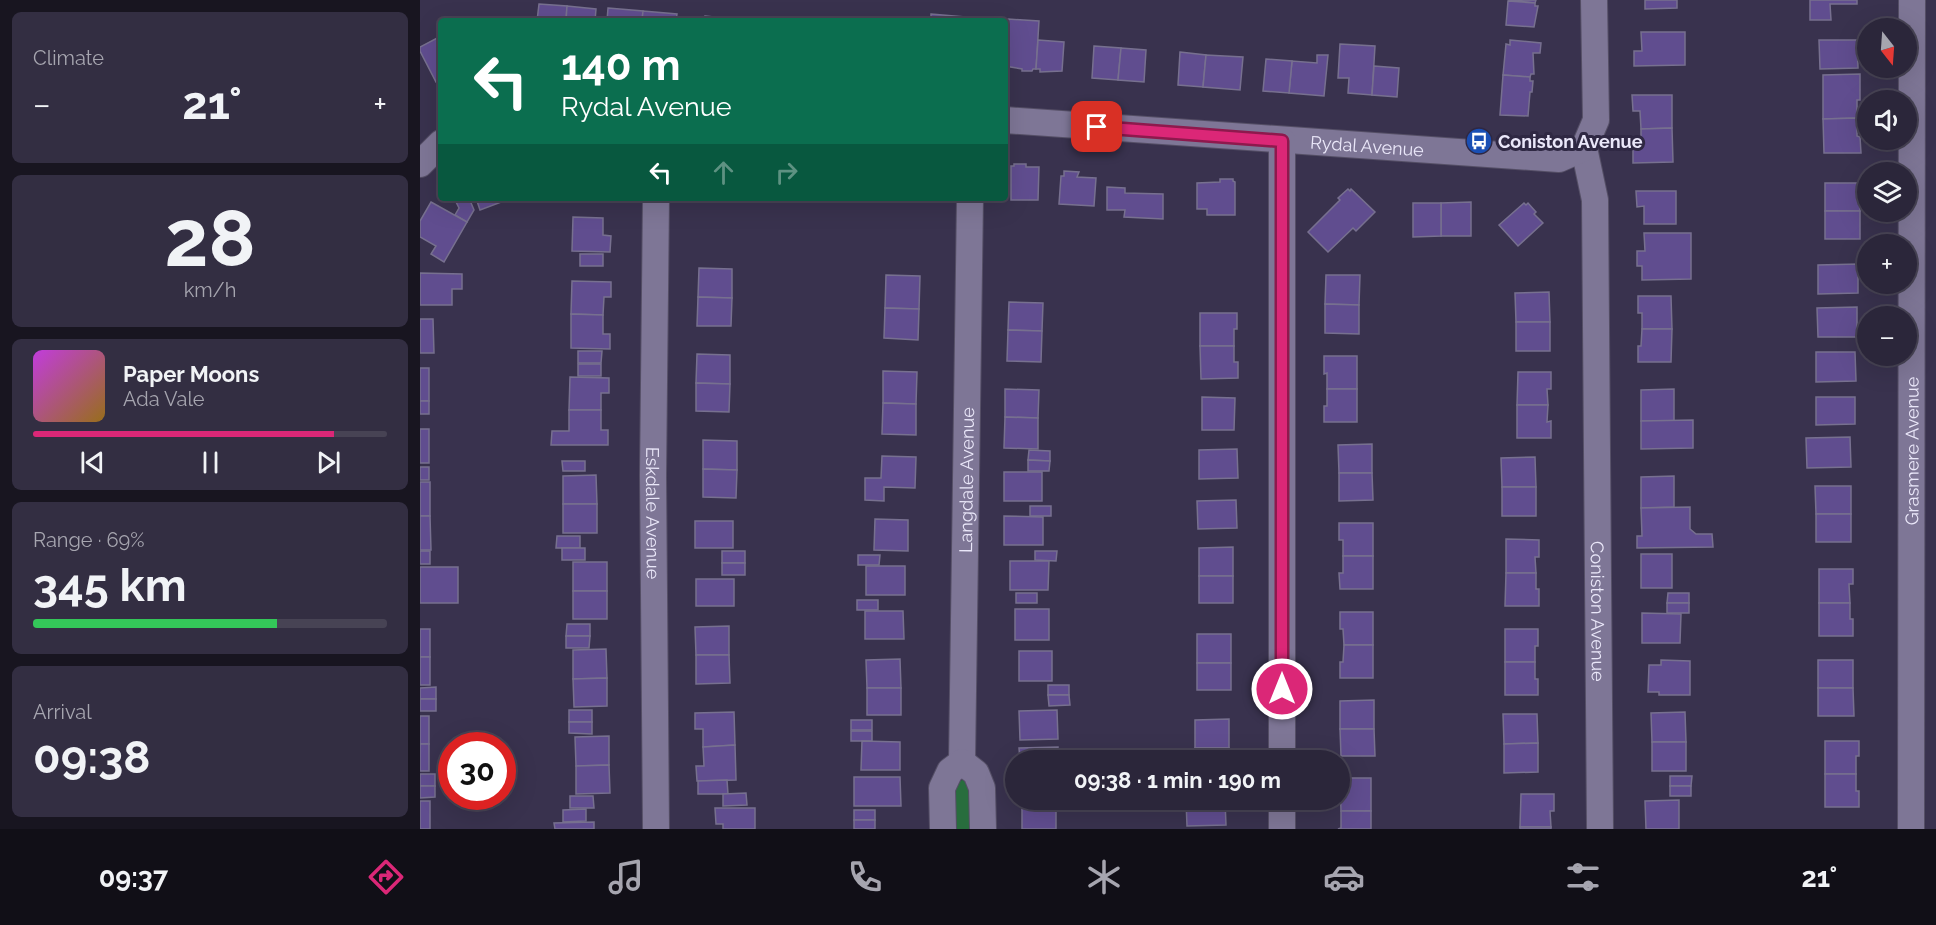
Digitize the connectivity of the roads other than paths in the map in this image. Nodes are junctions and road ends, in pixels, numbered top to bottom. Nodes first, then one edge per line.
1 (1594, 0) edge
2 (1911, 0) edge
3 (1008, 120) edge
4 (1282, 141) junction
5 (438, 146) edge
6 (1584, 147) junction
7 (420, 164) edge
8 (656, 201) edge
9 (970, 201) edge
10 (1282, 750) edge
11 (962, 762) junction
12 (1282, 810) edge
13 (656, 829) edge
14 (943, 829) edge
15 (983, 829) edge
16 (1282, 829) edge
17 (1600, 829) edge
18 (1911, 829) edge

1 - 6 street
2 - 18 street, Grasmere Avenue
3 - 4 street, Rydal Avenue
4 - 6 street, Rydal Avenue
4 - 10 street
5 - 7 street
6 - 17 street, Coniston Avenue
8 - 13 street, Eskdale Avenue
9 - 11 street, Langdale Avenue
11 - 14 street
11 - 15 street
12 - 16 street

